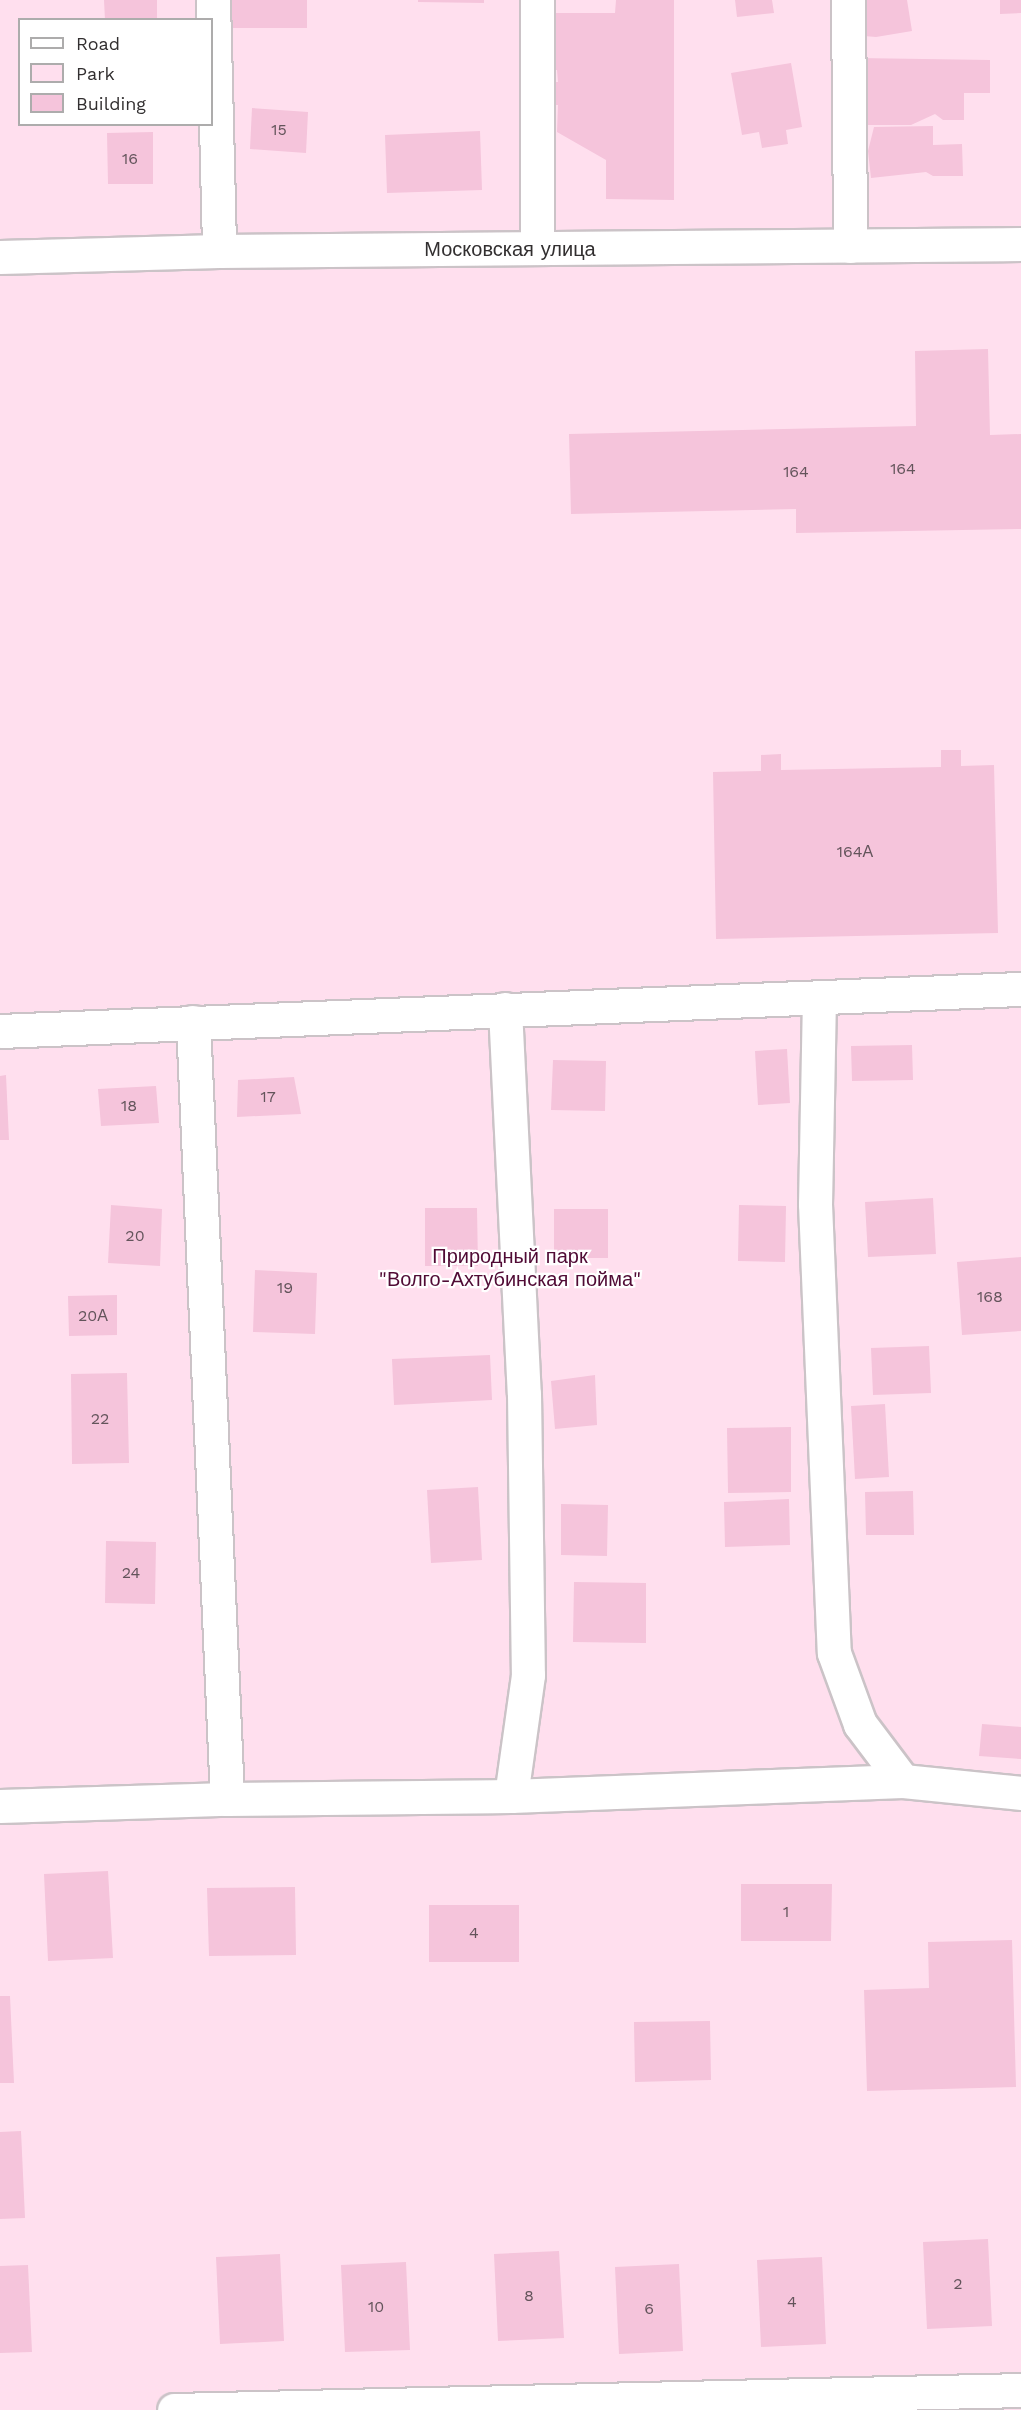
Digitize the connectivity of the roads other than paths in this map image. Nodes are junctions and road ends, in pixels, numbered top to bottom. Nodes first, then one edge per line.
1 (213, 0) edge
2 (537, 0) edge
3 (848, 0) edge
4 (1021, 244) edge
5 (850, 246) junction
6 (537, 248) junction
7 (219, 251) junction
8 (0, 257) edge
9 (1021, 989) edge
10 (819, 997) junction
11 (505, 1009) junction
12 (193, 1022) junction
13 (0, 1031) edge
14 (903, 1781) junction
15 (1021, 1793) edge
16 (511, 1796) junction
17 (227, 1799) junction
18 (0, 1806) edge
19 (1021, 2390) edge
20 (174, 2410) edge

1 - 7 street
2 - 6 street
3 - 5 street
4 - 5 street, Московская улица
5 - 6 street, Московская улица
6 - 7 street, Московская улица
7 - 8 street, Московская улица
9 - 10 street
10 - 11 street
10 - 14 street
11 - 12 street
11 - 16 street
12 - 13 street
12 - 17 street
14 - 15 street
14 - 16 street
16 - 17 street
17 - 18 street
19 - 20 street

